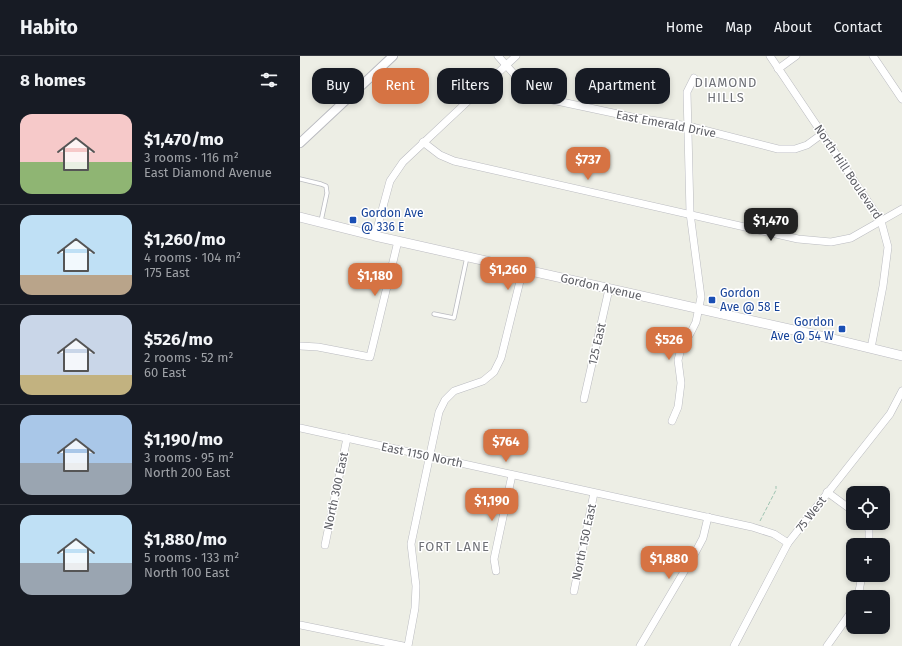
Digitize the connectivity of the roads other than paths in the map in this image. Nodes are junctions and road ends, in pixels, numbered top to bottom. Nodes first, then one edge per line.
1 (393, 56) edge
2 (498, 56) edge
3 (516, 56) edge
4 (770, 56) edge
5 (796, 56) edge
6 (873, 56) edge
7 (507, 65) junction
8 (778, 69) junction
9 (694, 78) dead end
10 (902, 99) edge
11 (688, 126) junction
12 (822, 134) junction
13 (423, 142) junction
14 (300, 143) edge
15 (300, 179) edge
16 (902, 209) edge
17 (690, 214) junction
18 (300, 217) edge
19 (881, 221) junction
20 (320, 222) junction
21 (376, 236) junction
22 (398, 241) junction
23 (468, 257) junction
24 (523, 269) junction
25 (610, 289) junction
26 (699, 309) junction
27 (434, 314) dead end
28 (300, 346) edge
29 (872, 348) junction
30 (902, 356) edge
31 (902, 392) edge
32 (584, 399) dead end
33 (672, 421) dead end
34 (300, 428) edge
35 (347, 438) junction
36 (430, 457) junction
37 (512, 475) junction
38 (827, 492) junction
39 (594, 493) junction
40 (846, 506) edge
41 (708, 518) junction
42 (788, 543) junction
43 (325, 545) dead end
44 (496, 571) dead end
45 (574, 591) dead end
46 (846, 619) edge
47 (300, 625) edge
48 (403, 646) edge
49 (408, 646) edge
50 (640, 646) edge
51 (734, 646) edge
52 (827, 646) edge

1 - 14 street
2 - 7 street, East Emerald Drive
3 - 7 street
4 - 8 street, North Hill Boulevard
5 - 8 street
6 - 10 street
7 - 11 street, East Emerald Drive
7 - 13 street
8 - 12 street, North Hill Boulevard
9 - 11 street
11 - 12 street, East Emerald Drive
11 - 17 street
12 - 19 street, North Hill Boulevard
13 - 17 street
13 - 21 street
15 - 20 lane
16 - 19 street
17 - 19 street
17 - 26 street
18 - 20 main road, Gordon Avenue
19 - 29 street, North Hill Boulevard
20 - 21 main road, Gordon Avenue
21 - 22 main road, Gordon Avenue
22 - 23 main road, Gordon Avenue
22 - 28 street
23 - 24 main road, Gordon Avenue
23 - 27 lane
24 - 25 main road, Gordon Avenue
24 - 36 street
25 - 26 main road, Gordon Avenue
25 - 32 street, 125 East
26 - 29 main road, Gordon Avenue
26 - 33 street
29 - 30 main road, Gordon Avenue
31 - 38 street, 75 West
34 - 35 street, East 1150 North
35 - 36 street, East 1150 North
35 - 43 street, North 300 East
36 - 37 street, East 1150 North
36 - 49 street
37 - 39 street, East 1150 North
37 - 44 street
38 - 40 street
38 - 42 street, 75 West
39 - 41 street, East 1150 North
39 - 45 street, North 150 East
41 - 42 street, East 1150 North
41 - 50 street
42 - 51 street, 75 West
46 - 52 street
47 - 48 street

